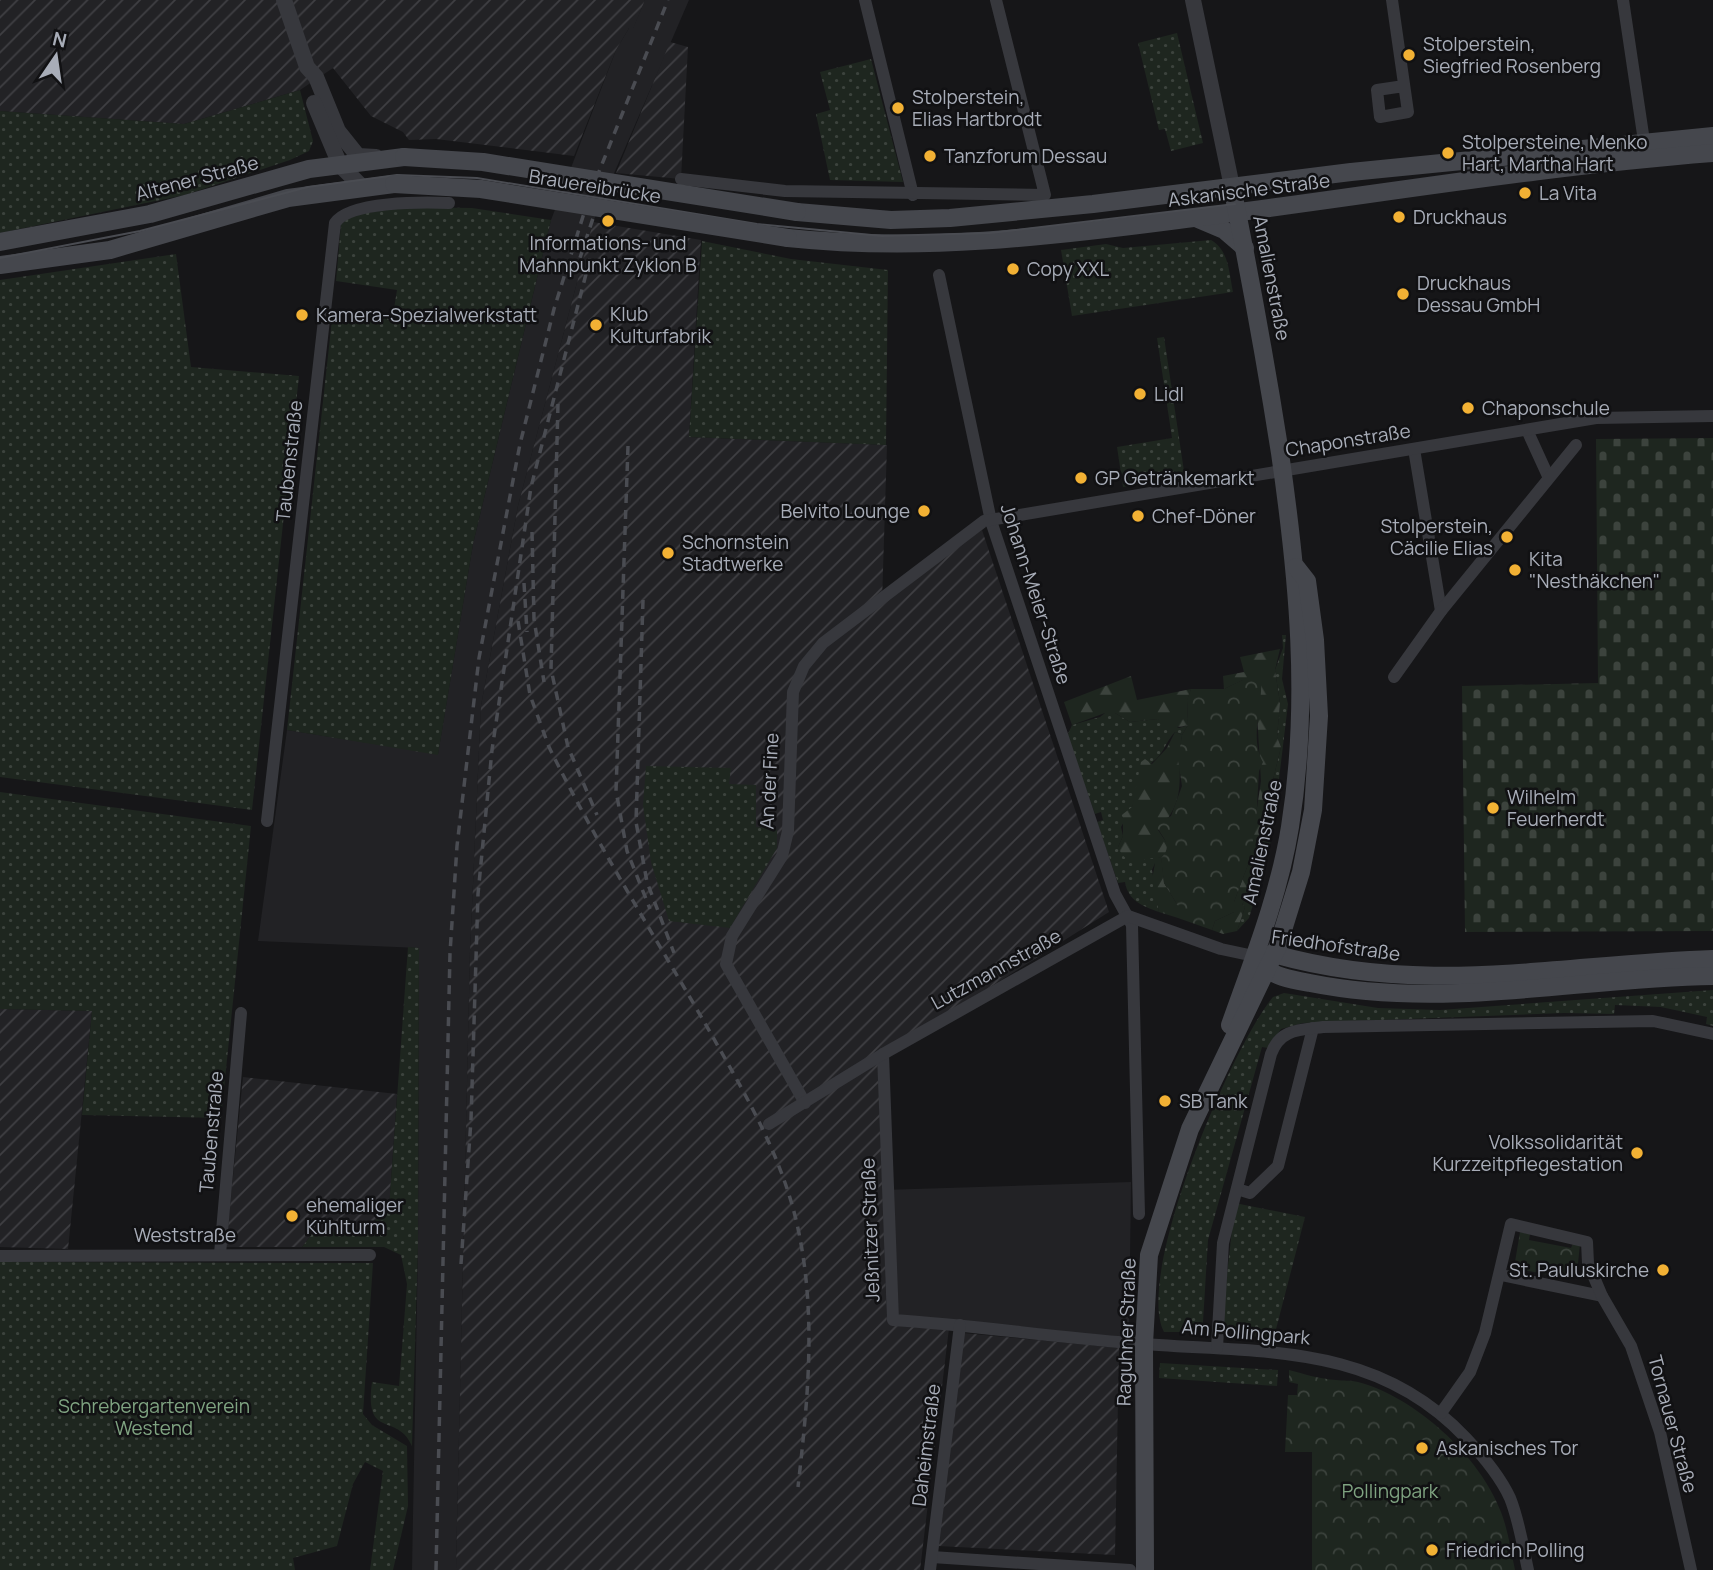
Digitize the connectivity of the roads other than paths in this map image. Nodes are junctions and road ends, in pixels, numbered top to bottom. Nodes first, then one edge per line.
1 (284, 0) edge
2 (865, 0) edge
3 (996, 0) edge
4 (1193, 0) edge
5 (1392, 0) edge
6 (1623, 0) edge
7 (307, 67) junction
8 (1404, 86) dead end
9 (1713, 136) edge
10 (1644, 142) junction
11 (1713, 153) edge
12 (404, 157) joint
13 (382, 158) junction
14 (340, 165) junction
15 (681, 179) dead end
16 (362, 187) junction
17 (1231, 187) junction
18 (913, 195) junction
19 (449, 203) dead end
20 (797, 212) joint
21 (1237, 213) junction
22 (1196, 218) junction
23 (789, 238) joint
24 (0, 242) edge
25 (1245, 248) junction
26 (0, 265) edge
27 (939, 275) dead end
28 (1713, 416) edge
29 (1527, 430) junction
30 (1576, 445) dead end
31 (1414, 449) junction
32 (1282, 469) junction
33 (1548, 476) junction
34 (991, 521) junction
35 (1296, 567) junction
36 (1441, 611) junction
37 (1394, 677) dead end
38 (267, 821) dead end
39 (1128, 916) junction
40 (1254, 956) junction
41 (1713, 959) edge
42 (1271, 963) junction
43 (1713, 975) edge
44 (241, 1013) dead end
45 (1313, 1028) junction
46 (1713, 1034) edge
47 (883, 1054) junction
48 (1218, 1065) junction
49 (805, 1103) junction
50 (769, 1124) dead end
51 (1237, 1189) junction
52 (1139, 1213) dead end
53 (220, 1254) junction
54 (0, 1255) edge
55 (370, 1255) dead end
56 (1501, 1275) junction
57 (1602, 1296) junction
58 (960, 1325) junction
59 (1144, 1344) junction
60 (1217, 1348) junction
61 (1441, 1413) junction
62 (931, 1563) edge
63 (941, 1570) edge
64 (1130, 1570) edge
65 (1145, 1570) edge
66 (1528, 1570) edge
67 (1691, 1570) edge

1 - 7 street
2 - 18 street
3 - 18 street
4 - 17 street, Amalienstraße
5 - 8 street
6 - 10 street
7 - 13 street
7 - 14 street
9 - 10 main road, Askanische Straße
10 - 17 main road, Askanische Straße
11 - 21 main road, Askanische Straße
12 - 13 main road, Altener Straße
12 - 20 main road, Brauereibrücke, bridge
13 - 14 main road, Altener Straße
14 - 16 street
14 - 24 main road, Altener Straße
15 - 18 street
16 - 23 main road, Brauereibrücke, bridge
16 - 26 main road
17 - 20 main road, Askanische Straße
17 - 21 main road, Amalienstraße
19 - 38 street, Taubenstraße
21 - 22 main road, Askanische Straße
21 - 25 main road, Amalienstraße
22 - 23 main road, Askanische Straße
22 - 25 main road
25 - 32 main road, Amalienstraße
27 - 34 street, Johann-Meier-Straße
28 - 29 street, Chaponstraße
29 - 31 street, Chaponstraße
29 - 33 street
30 - 33 street
31 - 32 street, Chaponstraße
31 - 36 street
32 - 34 street, Chaponstraße
32 - 35 main road, Amalienstraße
33 - 36 street
34 - 39 street, Johann-Meier-Straße
34 - 49 street, An der Fine
35 - 40 main road, Amalienstraße
35 - 42 main road, Amalienstraße
36 - 37 street
39 - 40 street
39 - 47 street, Lutzmannstraße
39 - 52 street
40 - 42 main road, Friedhofstraße
40 - 48 main road, Raguhner Straße
41 - 42 main road, Friedhofstraße
42 - 43 main road, Friedhofstraße
42 - 48 main road, Raguhner Straße
44 - 53 street, Taubenstraße
45 - 46 street
45 - 51 street
45 - 51 street
47 - 49 street, Lutzmannstraße
47 - 58 street, Jeßnitzer Straße
48 - 59 main road, Raguhner Straße
49 - 50 street, Lutzmannstraße
51 - 60 street
53 - 54 street, Weststraße
53 - 55 street, Weststraße
56 - 57 street
56 - 57 street, Tornauer Straße
56 - 61 street, Tornauer Straße
57 - 67 street, Tornauer Straße
58 - 59 street, Jeßnitzer Straße
58 - 62 street, Daheimstraße
59 - 60 street, Am Pollingpark
59 - 65 main road, Raguhner Straße
60 - 61 street, Am Pollingpark
61 - 66 street, Am Pollingpark
62 - 63 street
62 - 64 street

